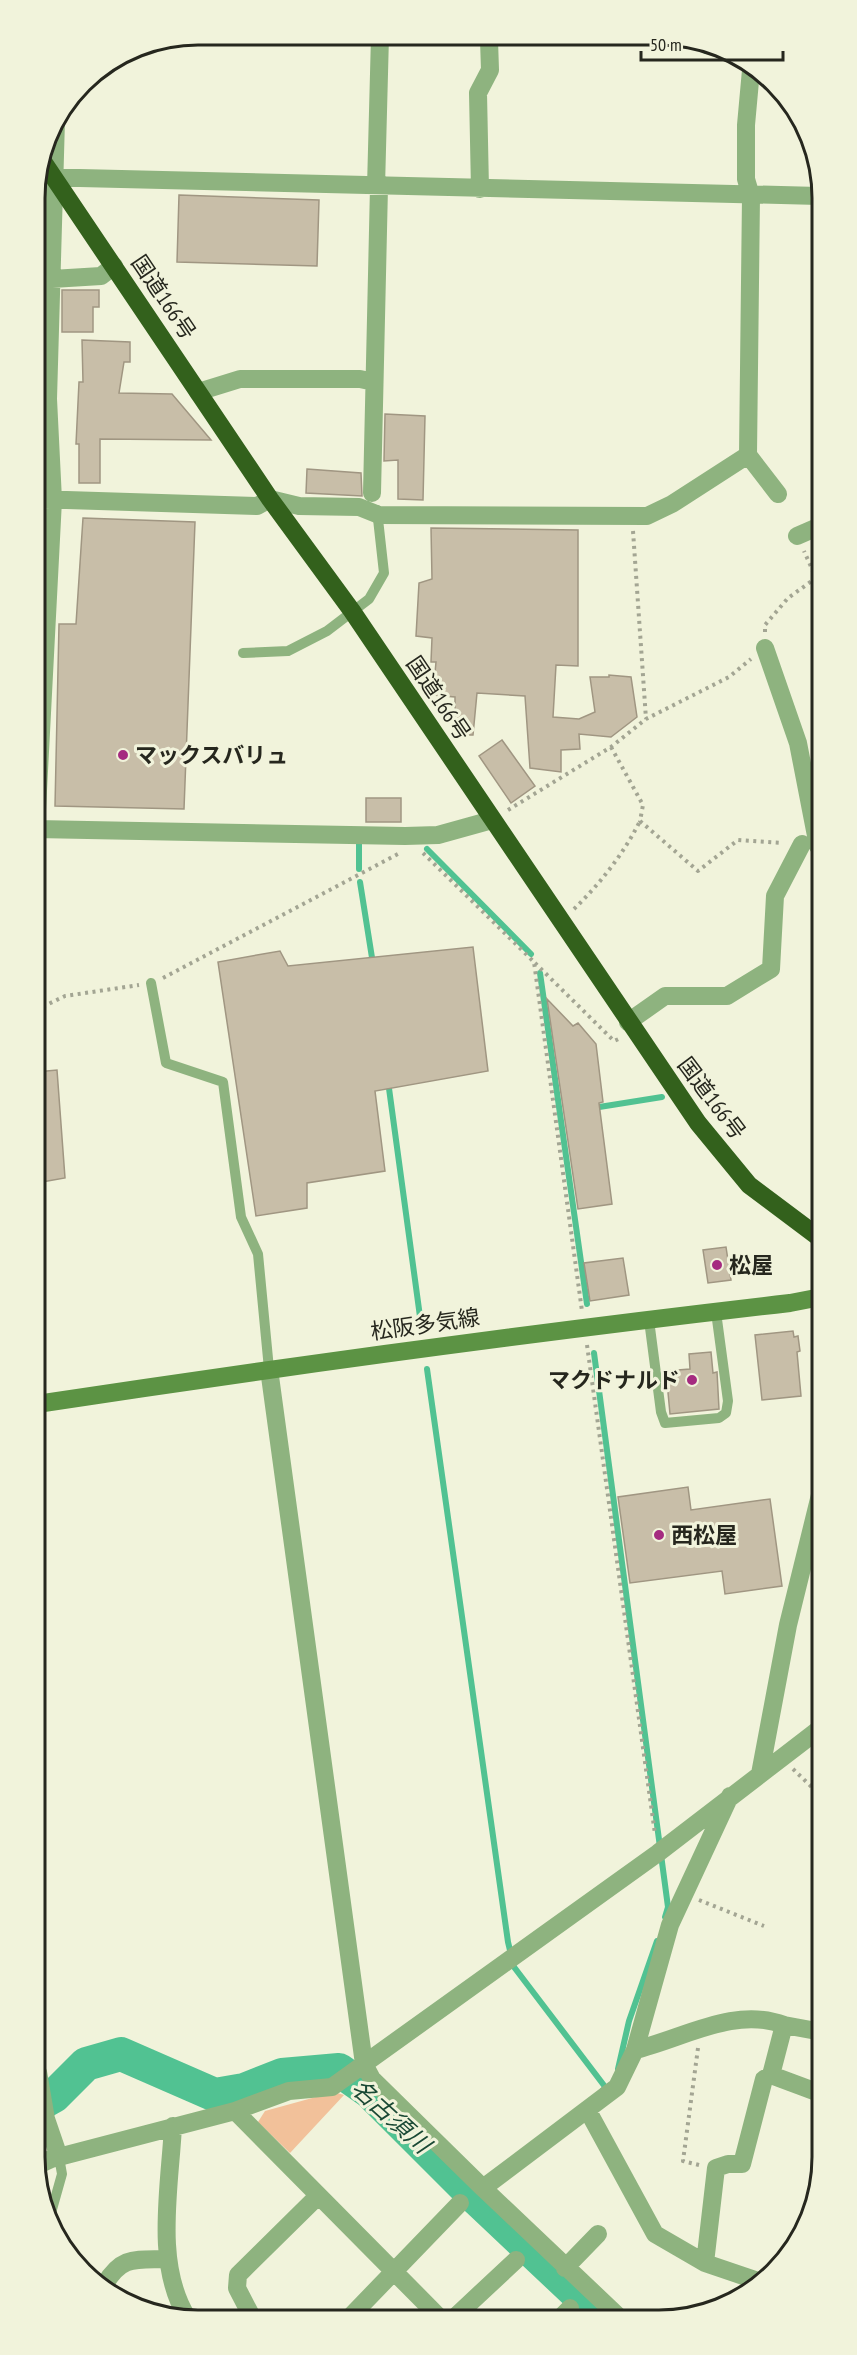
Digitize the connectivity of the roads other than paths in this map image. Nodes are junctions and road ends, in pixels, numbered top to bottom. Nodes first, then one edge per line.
1 (380, 45) edge
2 (489, 45) edge
3 (750, 76) edge
4 (46, 178) edge
5 (46, 180) edge
6 (378, 187) junction
7 (480, 189) junction
8 (751, 196) junction
9 (812, 196) edge
10 (114, 266) junction
11 (52, 279) junction
12 (45, 363) edge
13 (374, 382) junction
14 (198, 392) junction
15 (748, 455) junction
16 (372, 493) joint
17 (778, 494) dead end
18 (270, 499) junction
19 (45, 500) edge
20 (379, 514) junction
21 (812, 529) edge
22 (797, 536) road end
23 (351, 611) junction
24 (765, 648) road end
25 (243, 653) dead end
26 (812, 815) edge
27 (492, 819) junction
28 (45, 829) edge
29 (802, 844) road end
30 (151, 983) road end
31 (632, 1026) junction
32 (812, 1232) edge
33 (812, 1299) edge
34 (716, 1312) junction
35 (649, 1320) junction
36 (269, 1369) junction
37 (45, 1403) edge
38 (812, 1528) edge
39 (812, 1735) edge
40 (760, 1774) junction
41 (730, 1796) junction
42 (784, 2025) junction
43 (812, 2030) edge
44 (635, 2050) junction
45 (363, 2065) junction
46 (771, 2075) junction
47 (812, 2090) edge
48 (235, 2111) junction
49 (45, 2113) edge
50 (584, 2114) junction
51 (173, 2126) junction
52 (46, 2158) edge
53 (483, 2188) junction
54 (318, 2196) junction
55 (460, 2203) dead end
56 (53, 2206) edge
57 (598, 2234) dead end
58 (167, 2259) junction
59 (516, 2260) dead end
60 (705, 2263) junction
61 (566, 2268) junction
62 (394, 2272) junction
63 (751, 2279) edge
64 (108, 2280) edge
65 (182, 2309) edge
66 (248, 2310) edge
67 (357, 2310) edge
68 (432, 2310) edge
69 (462, 2310) edge
70 (611, 2310) edge

1 - 6 street
2 - 7 street
3 - 8 street
4 - 6 street
4 - 10 highway, 国道166号
5 - 11 street
6 - 7 street
6 - 13 street
7 - 8 street
8 - 9 street
8 - 15 street
10 - 11 street
10 - 14 highway, 国道166号
11 - 12 street
13 - 14 street
13 - 16 street
14 - 18 highway, 国道166号
15 - 17 street
15 - 20 street
16 - 20 lane
18 - 19 street
18 - 20 street
18 - 23 highway, 国道166号
20 - 23 lane
21 - 22 street
23 - 25 lane
23 - 27 highway, 国道166号
24 - 26 street
27 - 28 street
27 - 31 highway, 国道166号
29 - 31 street
30 - 36 lane
31 - 32 highway, 国道166号
33 - 34 main road, 松阪多気線
34 - 35 main road, 松阪多気線
34 - 35 lane
35 - 36 main road, 松阪多気線
36 - 37 main road, 松阪多気線
36 - 45 street
38 - 40 street
39 - 40 street
40 - 41 street
41 - 44 street
41 - 45 street
42 - 43 street
42 - 44 street
42 - 46 street
44 - 50 street
45 - 48 street
45 - 53 street
46 - 47 street
46 - 60 street
48 - 51 street
48 - 54 street
49 - 52 street
50 - 53 street
50 - 60 street
51 - 52 street
51 - 58 street
52 - 56 lane
53 - 61 street
54 - 62 street
54 - 66 street
55 - 62 street
57 - 61 street
58 - 64 street
58 - 65 street
59 - 69 street
60 - 63 street
61 - 70 street
62 - 67 street
62 - 68 street

